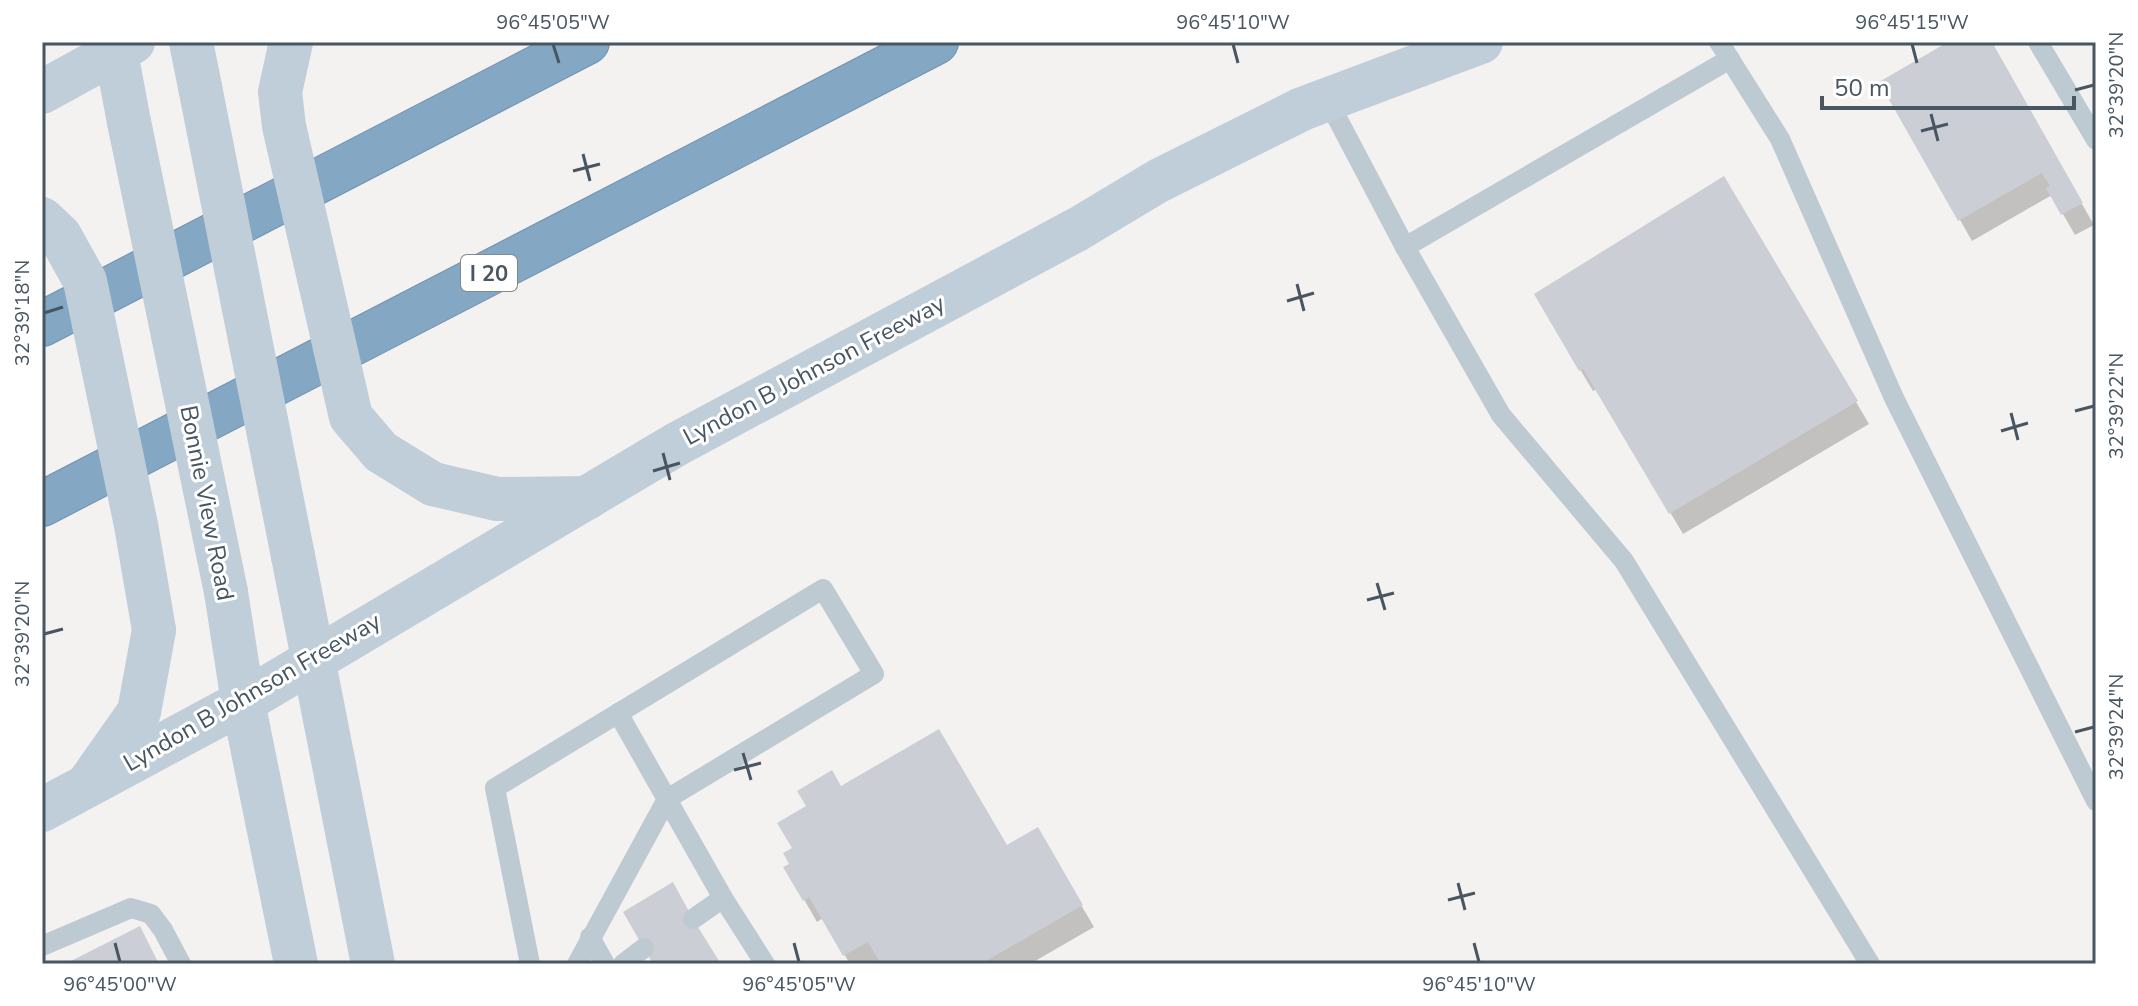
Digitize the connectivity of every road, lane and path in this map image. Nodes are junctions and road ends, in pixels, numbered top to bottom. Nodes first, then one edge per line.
1 (191, 42) edge
2 (291, 42) edge
3 (587, 42) edge
4 (936, 42) edge
5 (1481, 42) edge
6 (2038, 42) edge
7 (121, 45) edge
8 (1724, 51) edge
9 (42, 92) edge
10 (1327, 99) junction
11 (2096, 140) edge
12 (42, 219) edge
13 (1405, 247) junction
14 (42, 324) edge
15 (589, 498) junction
16 (42, 504) edge
17 (311, 660) junction
18 (243, 702) junction
19 (618, 713) junction
20 (87, 785) junction
21 (667, 799) junction
22 (2096, 801) edge
23 (42, 810) edge
24 (723, 898) junction
25 (693, 919) dead end
26 (590, 937) junction
27 (42, 946) edge
28 (644, 948) dead end
29 (760, 959) edge
30 (181, 964) edge
31 (296, 964) edge
32 (373, 964) edge
33 (530, 964) edge
34 (577, 964) edge
35 (605, 964) edge
36 (623, 964) edge
37 (737, 964) edge
38 (1870, 964) edge

1 - 17 main road, bridge
2 - 15 main road, bridge
3 - 14 highway
4 - 16 highway, I 20
5 - 10 main road, Lyndon B Johnson Freeway
6 - 11 lane
7 - 9 main road
7 - 18 main road, Bonnie View Road, bridge
8 - 13 lane
8 - 22 lane
10 - 13 lane
10 - 15 main road, Lyndon B Johnson Freeway
12 - 20 main road, bridge
13 - 38 lane
15 - 17 main road, Lyndon B Johnson Freeway
17 - 18 main road, Lyndon B Johnson Freeway
17 - 32 main road
18 - 20 main road, Lyndon B Johnson Freeway
18 - 31 main road, Bonnie View Road
19 - 21 lane
19 - 21 lane
19 - 33 lane
20 - 23 main road, Lyndon B Johnson Freeway
21 - 24 lane
21 - 26 lane
24 - 25 lane
24 - 29 lane
26 - 34 lane
26 - 35 lane
27 - 30 lane
28 - 36 lane
29 - 37 lane

